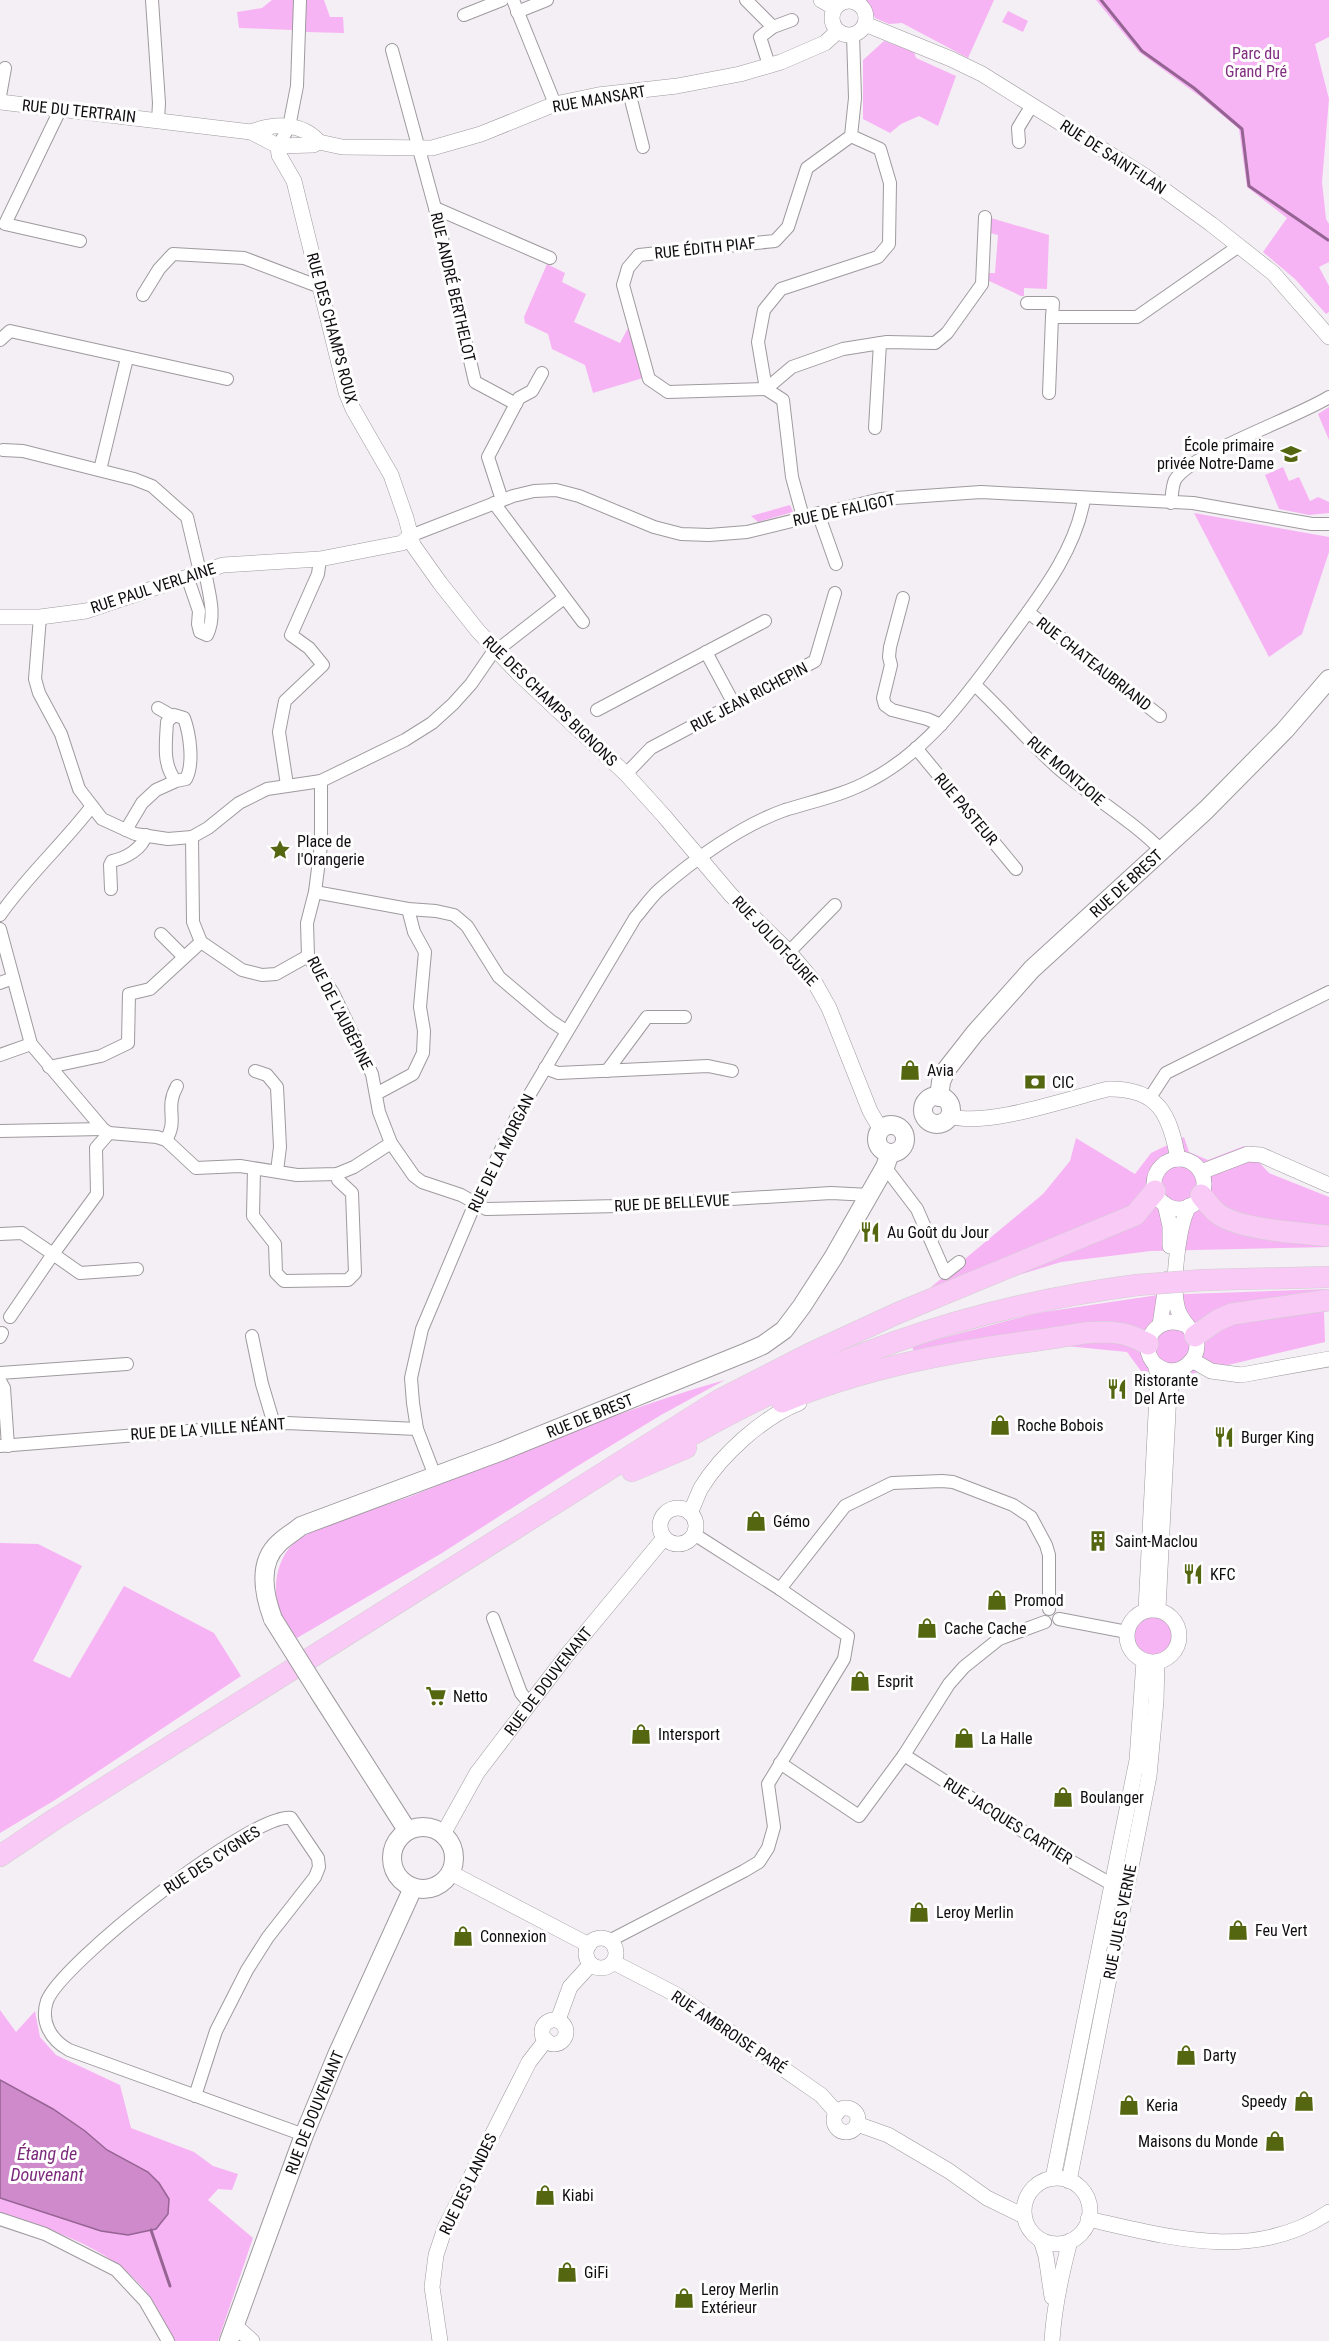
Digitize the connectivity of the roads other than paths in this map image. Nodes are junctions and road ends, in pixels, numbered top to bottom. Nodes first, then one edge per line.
1 (152, 0) edge
2 (300, 0) edge
3 (502, 0) edge
4 (547, 0) edge
5 (747, 0) edge
6 (821, 0) edge
7 (515, 6) edge
8 (835, 8) junction
9 (464, 15) dead end
10 (792, 20) dead end
11 (865, 24) junction
12 (773, 27) junction
13 (845, 33) junction
14 (392, 50) dead end
15 (770, 65) junction
16 (5, 66) edge
17 (629, 92) junction
18 (0, 96) edge
19 (0, 102) edge
20 (555, 104) junction
21 (1032, 105) junction
22 (60, 110) junction
23 (158, 120) junction
24 (289, 127) junction
25 (251, 132) junction
26 (851, 136) junction
27 (319, 142) junction
28 (1019, 142) dead end
29 (278, 146) junction
30 (295, 146) junction
31 (643, 147) dead end
32 (419, 148) junction
33 (294, 182) junction
34 (435, 208) junction
35 (985, 217) dead end
36 (80, 241) dead end
37 (1239, 246) junction
38 (550, 258) dead end
39 (320, 286) junction
40 (143, 295) dead end
41 (1028, 303) dead end
42 (1052, 317) junction
43 (1329, 337) edge
44 (0, 340) edge
45 (880, 343) junction
46 (127, 358) junction
47 (542, 374) dead end
48 (228, 379) dead end
49 (766, 389) junction
50 (1049, 393) dead end
51 (1329, 397) edge
52 (516, 404) junction
53 (875, 428) dead end
54 (3, 450) dead end
55 (100, 470) junction
56 (1084, 499) junction
57 (498, 502) junction
58 (1171, 502) junction
59 (818, 513) junction
60 (803, 517) junction
61 (1329, 524) edge
62 (410, 536) junction
63 (320, 559) junction
64 (836, 564) dead end
65 (197, 573) junction
66 (836, 593) dead end
67 (564, 598) junction
68 (903, 598) dead end
69 (1028, 612) junction
70 (0, 617) edge
71 (40, 617) junction
72 (765, 621) dead end
73 (583, 622) dead end
74 (498, 652) junction
75 (706, 652) junction
76 (1329, 679) edge
77 (975, 685) junction
78 (734, 704) junction
79 (158, 708) dead end
80 (597, 710) dead end
81 (172, 716) junction
82 (1160, 716) dead end
83 (941, 725) junction
84 (916, 748) junction
85 (626, 774) junction
86 (176, 781) junction
87 (321, 781) junction
88 (287, 785) junction
89 (92, 806) junction
90 (126, 830) junction
91 (146, 836) junction
92 (192, 837) junction
93 (1162, 851) junction
94 (694, 863) junction
95 (1016, 869) dead end
96 (111, 889) dead end
97 (315, 892) junction
98 (835, 905) dead end
99 (408, 909) junction
100 (0, 915) edge
101 (0, 930) edge
102 (160, 934) dead end
103 (201, 942) junction
104 (789, 952) junction
105 (308, 956) junction
106 (184, 957) junction
107 (14, 978) junction
108 (0, 983) edge
109 (1329, 992) edge
110 (685, 1017) dead end
111 (566, 1031) junction
112 (31, 1044) junction
113 (0, 1055) edge
114 (50, 1067) junction
115 (545, 1068) junction
116 (255, 1071) dead end
117 (607, 1071) junction
118 (732, 1071) dead end
119 (177, 1086) dead end
120 (376, 1094) junction
121 (939, 1097) junction
122 (1149, 1099) junction
123 (950, 1116) junction
124 (927, 1118) junction
125 (881, 1130) junction
126 (0, 1131) edge
127 (106, 1131) junction
128 (902, 1131) junction
129 (166, 1140) junction
130 (392, 1143) junction
131 (1178, 1159) junction
132 (887, 1160) junction
133 (254, 1169) junction
134 (277, 1171) junction
135 (1201, 1172) junction
136 (337, 1174) junction
137 (1329, 1185) edge
138 (870, 1195) junction
139 (1160, 1198) junction
140 (1195, 1201) junction
141 (475, 1204) junction
142 (0, 1234) edge
143 (1329, 1236) edge
144 (53, 1254) junction
145 (959, 1262) dead end
146 (1329, 1267) edge
147 (137, 1269) dead end
148 (1204, 1274) junction
149 (1329, 1277) edge
150 (1138, 1278) junction
151 (1329, 1300) edge
152 (10, 1317) dead end
153 (1160, 1324) junction
154 (1189, 1330) junction
155 (252, 1336) dead end
156 (1151, 1354) junction
157 (1329, 1359) edge
158 (1192, 1360) junction
159 (127, 1364) dead end
160 (891, 1368) junction
161 (1179, 1370) junction
162 (0, 1373) edge
163 (0, 1381) edge
164 (718, 1400) junction
165 (274, 1424) junction
166 (417, 1429) junction
167 (4, 1446) edge
168 (632, 1471) junction
169 (435, 1476) junction
170 (690, 1513) junction
171 (694, 1534) junction
172 (664, 1538) junction
173 (780, 1589) junction
174 (1049, 1609) junction
175 (1152, 1610) junction
176 (493, 1618) dead end
177 (1059, 1618) junction
178 (1045, 1622) junction
179 (1126, 1632) junction
180 (1151, 1661) junction
181 (530, 1704) junction
182 (904, 1755) junction
183 (780, 1763) junction
184 (407, 1830) junction
185 (443, 1834) junction
186 (0, 1856) edge
187 (0, 1873) edge
188 (451, 1873) junction
189 (1113, 1885) junction
190 (413, 1888) junction
191 (609, 1941) junction
192 (589, 1945) junction
193 (613, 1962) junction
194 (591, 1964) junction
195 (195, 2096) junction
196 (304, 2135) junction
197 (1053, 2178) junction
198 (1069, 2181) junction
199 (1029, 2193) junction
200 (987, 2198) junction
201 (1329, 2212) edge
202 (1024, 2216) junction
203 (0, 2219) edge
204 (1088, 2219) junction
205 (1041, 2240) junction
206 (1070, 2241) junction
207 (1053, 2308) junction
208 (231, 2335) edge
209 (168, 2341) edge
210 (252, 2341) edge
211 (440, 2341) edge
212 (1052, 2341) edge

1 - 23 street
2 - 24 street
3 - 9 street
4 - 7 street
5 - 12 street
6 - 8 street
7 - 20 street
8 - 11 street
8 - 13 street
10 - 12 street
11 - 13 street
11 - 21 street, RUE DE SAINT-ILAN
12 - 15 street
13 - 15 street, RUE MANSART
13 - 26 street
14 - 32 street, RUE ANDRÉ BERTHELOT
15 - 17 street, RUE MANSART
16 - 18 street
17 - 20 street, RUE MANSART
17 - 31 street
19 - 22 street, RUE DU TERTRAIN
20 - 32 street, RUE MANSART
21 - 28 street
21 - 37 street, RUE DE SAINT-ILAN
22 - 23 street, RUE DU TERTRAIN
22 - 36 street
23 - 25 street, RUE MANSART
24 - 25 street, RUE MANSART
24 - 27 street, RUE MANSART
24 - 29 street
24 - 30 street
25 - 29 street, RUE MANSART
26 - 49 street
26 - 49 street, RUE ÉDITH PIAF
27 - 30 street, RUE MANSART
27 - 32 street, RUE MANSART
29 - 30 street, RUE MANSART
29 - 33 street, RUE DES CHAMPS ROUX
30 - 33 street, RUE DES CHAMPS ROUX
32 - 34 street, RUE ANDRÉ BERTHELOT
33 - 39 street, RUE DES CHAMPS ROUX
34 - 38 street
34 - 52 street, RUE ANDRÉ BERTHELOT
35 - 45 street
37 - 42 street
37 - 43 street, RUE DE SAINT-ILAN
39 - 40 street
39 - 62 street, RUE DES CHAMPS ROUX
41 - 42 street
42 - 50 street
44 - 46 street
45 - 49 street
45 - 53 street
46 - 48 street
46 - 55 street
47 - 52 street
49 - 60 street
51 - 58 street
52 - 57 street
54 - 55 street
55 - 65 street
56 - 58 street, RUE DE FALIGOT
56 - 59 street, RUE DE FALIGOT
56 - 69 street, RUE DE LA MORGAN
57 - 60 street, RUE DE FALIGOT
57 - 62 street, RUE DE FALIGOT
57 - 67 street
58 - 61 street, RUE DE FALIGOT
59 - 60 street, RUE DE FALIGOT
59 - 64 street
62 - 63 street, RUE PAUL VERLAINE
62 - 74 street, RUE DES CHAMPS BIGNONS
63 - 65 street, RUE PAUL VERLAINE
63 - 88 street
65 - 71 street, RUE PAUL VERLAINE
66 - 78 street, RUE JEAN RICHEPIN
67 - 73 street
67 - 74 street
68 - 83 street
69 - 77 street, RUE DE LA MORGAN
69 - 82 street, RUE CHATEAUBRIAND
70 - 71 street, RUE PAUL VERLAINE
71 - 89 street
72 - 75 street
74 - 85 street, RUE DES CHAMPS BIGNONS
74 - 87 street
75 - 78 street
75 - 80 street
76 - 93 main road, RUE DE BREST
77 - 83 street, RUE DE LA MORGAN
77 - 93 street, RUE MONTJOIE
78 - 85 street, RUE JEAN RICHEPIN
79 - 81 street
81 - 86 street
81 - 86 street
83 - 84 street, RUE DE LA MORGAN
84 - 94 street, RUE DE LA MORGAN
84 - 95 street, RUE PASTEUR
85 - 94 street, RUE DES CHAMPS BIGNONS
86 - 90 street
87 - 88 street
87 - 97 street, RUE DE L'AUBÉPINE
88 - 92 street
89 - 90 street
89 - 100 street
90 - 91 street
91 - 92 street
91 - 96 street
92 - 103 street
93 - 121 main road, RUE DE BREST
94 - 104 street, RUE JOLIOT-CURIE
94 - 111 street, RUE DE LA MORGAN
97 - 99 street
97 - 105 street, RUE DE L'AUBÉPINE
98 - 104 street
99 - 111 street
99 - 120 street
101 - 107 street
102 - 106 street
103 - 105 street
103 - 106 street
104 - 125 street, RUE JOLIOT-CURIE
105 - 120 street, RUE DE L'AUBÉPINE
106 - 114 street
107 - 108 street
107 - 112 street
109 - 122 street
110 - 117 street
111 - 115 street, RUE DE LA MORGAN
112 - 113 street
112 - 114 street
114 - 127 street
115 - 117 street
115 - 141 street, RUE DE LA MORGAN
116 - 134 street
117 - 118 street
119 - 129 street
120 - 130 street, RUE DE L'AUBÉPINE
121 - 123 main road
121 - 124 main road
122 - 123 street
122 - 131 street
123 - 124 main road
124 - 128 main road
125 - 128 main road
125 - 132 main road
126 - 127 street
127 - 129 street
127 - 144 street
128 - 132 main road
129 - 133 street
130 - 136 street
130 - 141 street, RUE DE L'AUBÉPINE
131 - 135 street
131 - 139 street
132 - 138 main road, RUE DE BREST
132 - 145 street
133 - 134 street
133 - 136 street
134 - 136 street
135 - 137 street
135 - 140 street
138 - 141 street, RUE DE BELLEVUE
138 - 169 main road, RUE DE BREST
139 - 140 street
139 - 153 street
139 - 164 highway
140 - 143 highway
140 - 154 street
141 - 166 street, RUE DE LA MORGAN
142 - 144 street
144 - 147 street
144 - 152 street
146 - 148 highway
148 - 149 highway
148 - 150 highway, bridge
150 - 164 highway
150 - 168 highway
151 - 154 highway
153 - 154 street
153 - 156 street
154 - 158 street
155 - 165 street
156 - 160 highway
156 - 161 street
156 - 175 street
157 - 158 street
158 - 161 street
159 - 162 street
160 - 168 highway
160 - 170 street
161 - 175 street
163 - 167 street
164 - 186 highway
165 - 166 street, RUE DE LA VILLE NÉANT
165 - 167 street, RUE DE LA VILLE NÉANT
166 - 169 street, RUE DE LA MORGAN
168 - 187 highway
169 - 184 main road, RUE DE BREST, bridge
170 - 171 street
170 - 172 street
171 - 172 street
171 - 173 street
172 - 181 street, RUE DE DOUVENANT
173 - 174 street
173 - 183 street
174 - 177 street
174 - 178 street
175 - 179 street
175 - 180 street
176 - 181 street
177 - 178 street
177 - 179 street
178 - 182 street
179 - 180 street
180 - 189 street, RUE JULES VERNE
180 - 198 street, RUE JULES VERNE
181 - 185 street, RUE DE DOUVENANT
182 - 183 street
182 - 189 street, RUE JACQUES CARTIER
183 - 191 street
184 - 185 main road
184 - 190 main road
185 - 188 main road
188 - 190 main road
188 - 192 street
189 - 197 street, RUE JULES VERNE
190 - 196 main road, RUE DE DOUVENANT
191 - 192 street
191 - 193 street
192 - 194 street
193 - 194 street
193 - 200 street, RUE AMBROISE PARÉ
194 - 211 street, RUE DES LANDES
195 - 195 street, RUE DES CYGNES
195 - 196 street, RUE DES CYGNES
196 - 208 main road, RUE DE DOUVENANT
197 - 198 street
197 - 199 street
198 - 204 street
199 - 200 street
199 - 202 street
200 - 202 street
201 - 204 street
202 - 205 street
203 - 209 street
204 - 206 street
205 - 206 street
205 - 207 street
206 - 207 street
207 - 212 street
208 - 210 street

